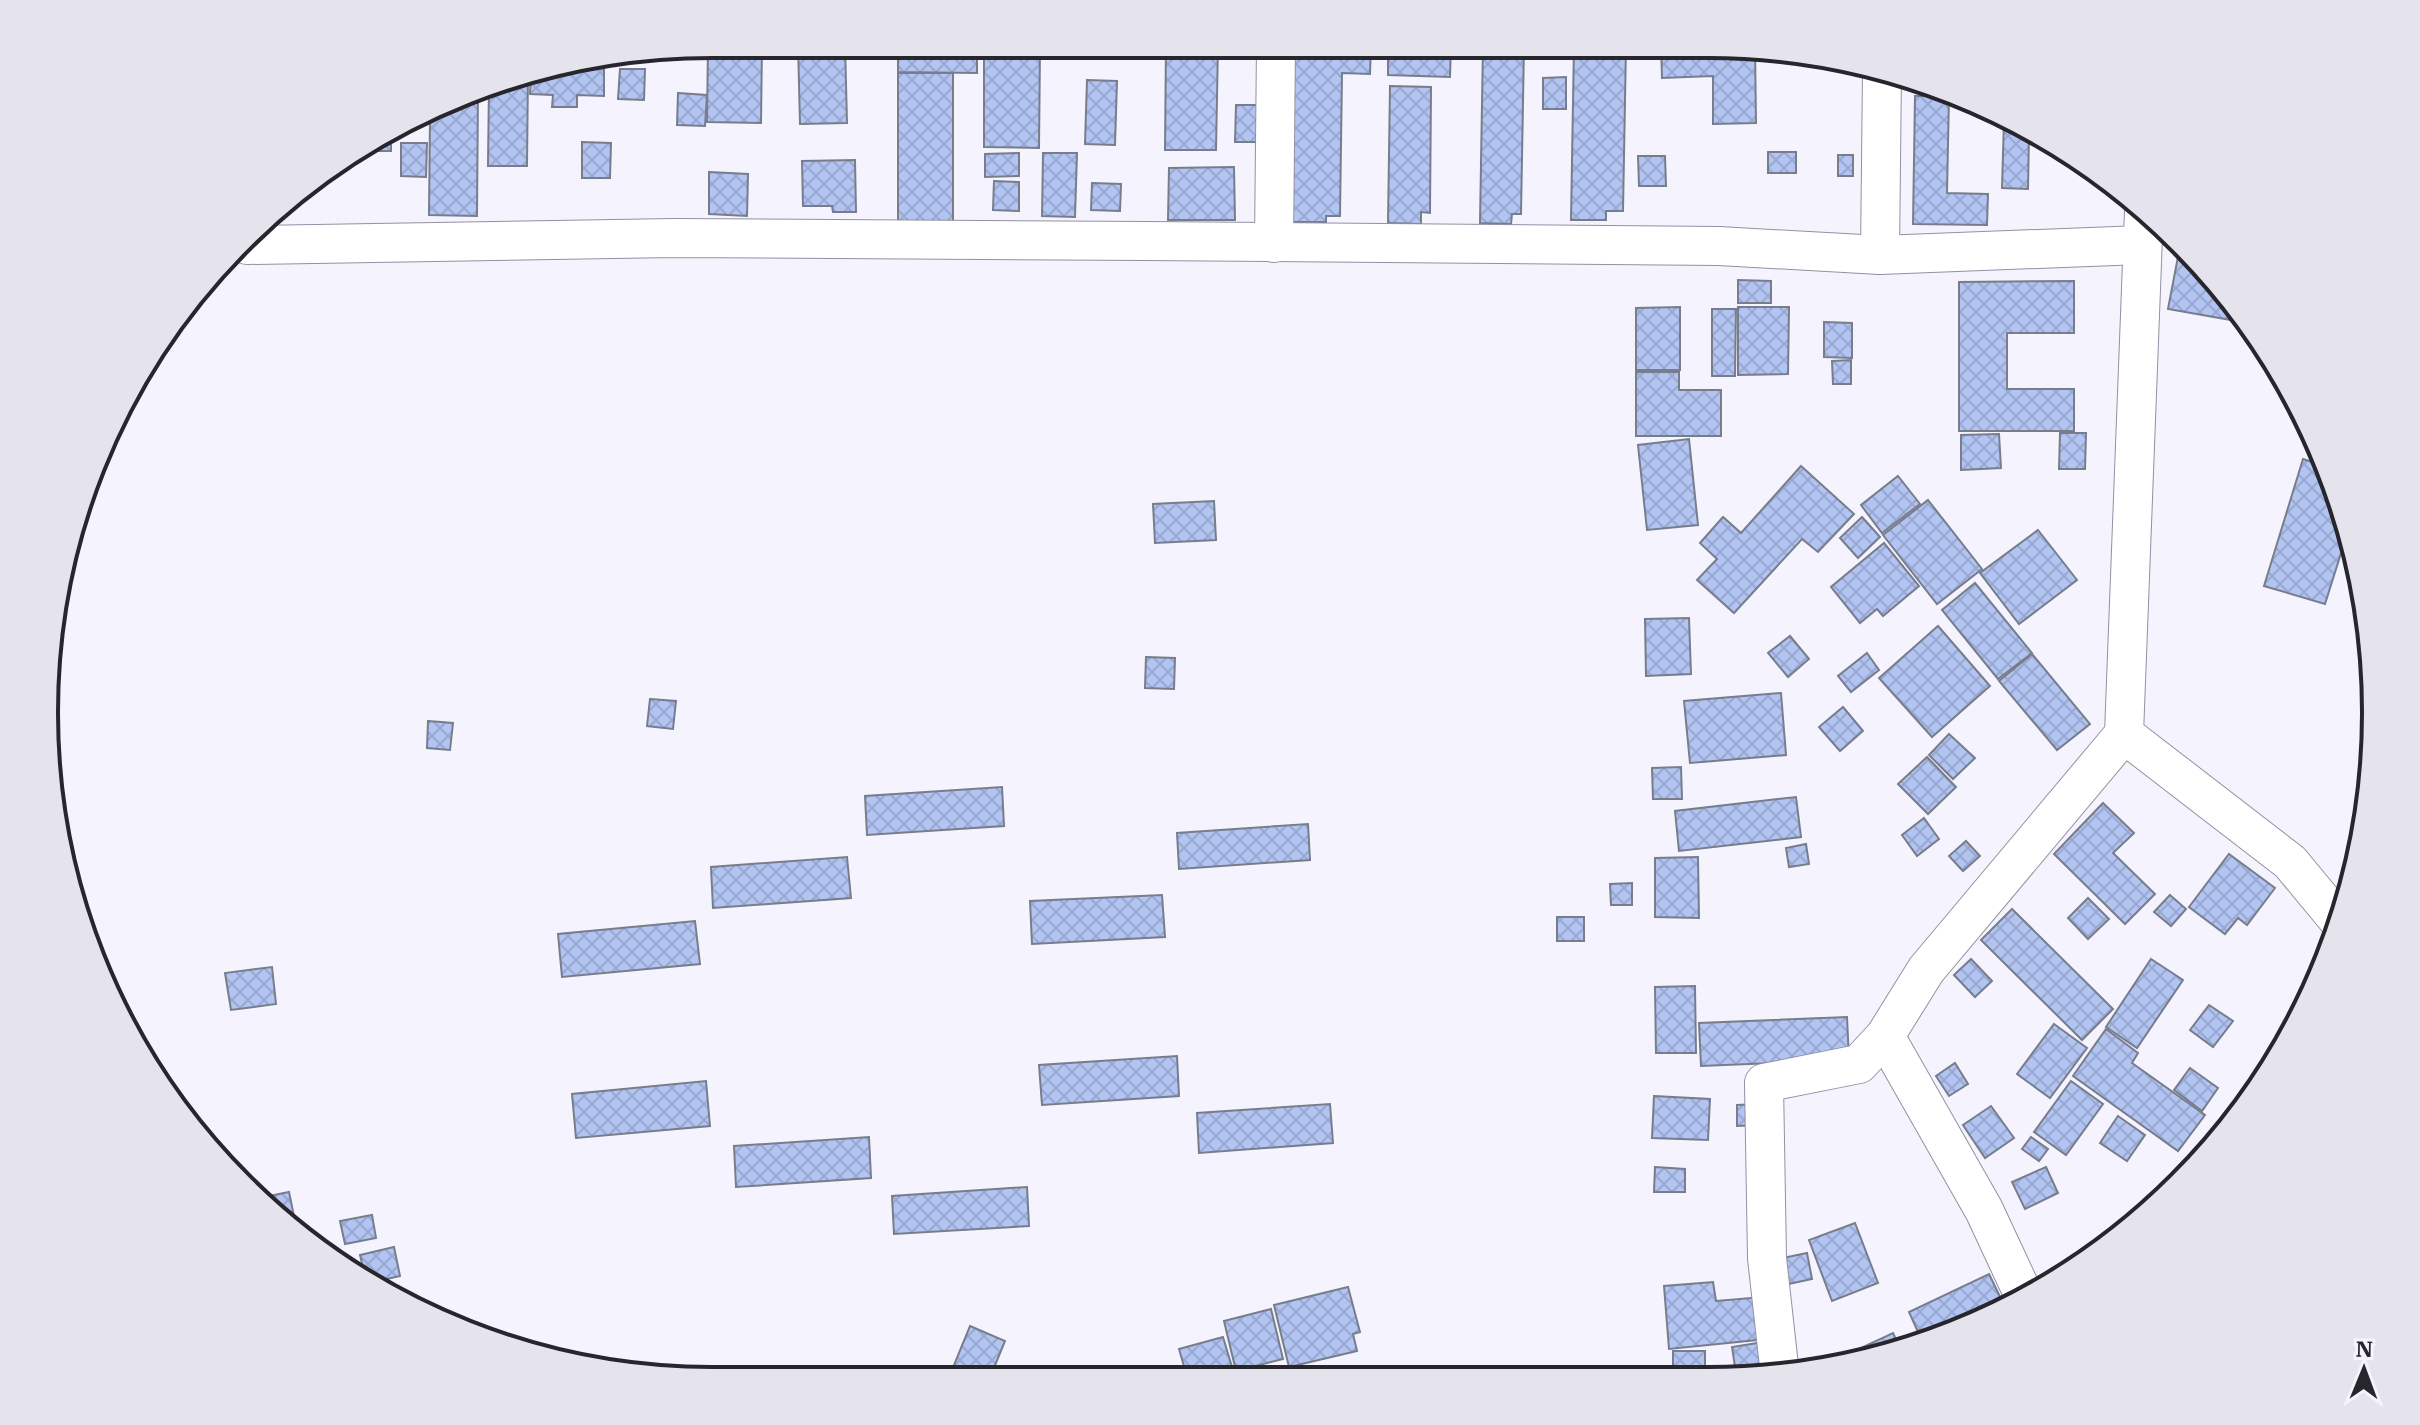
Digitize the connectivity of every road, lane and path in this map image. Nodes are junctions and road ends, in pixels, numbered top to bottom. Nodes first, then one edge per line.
1 (1276, 58) edge
2 (1882, 82) edge
3 (2142, 228) edge
4 (1274, 243) junction
5 (255, 245) edge
6 (1880, 255) junction
7 (2124, 734) junction
8 (2331, 911) edge
9 (1885, 1036) junction
10 (2020, 1287) edge
11 (1779, 1363) edge

1 - 4 street
2 - 6 street
3 - 6 street
3 - 7 street
4 - 5 street
4 - 6 street
7 - 8 street
7 - 9 street
9 - 10 street
9 - 11 street

